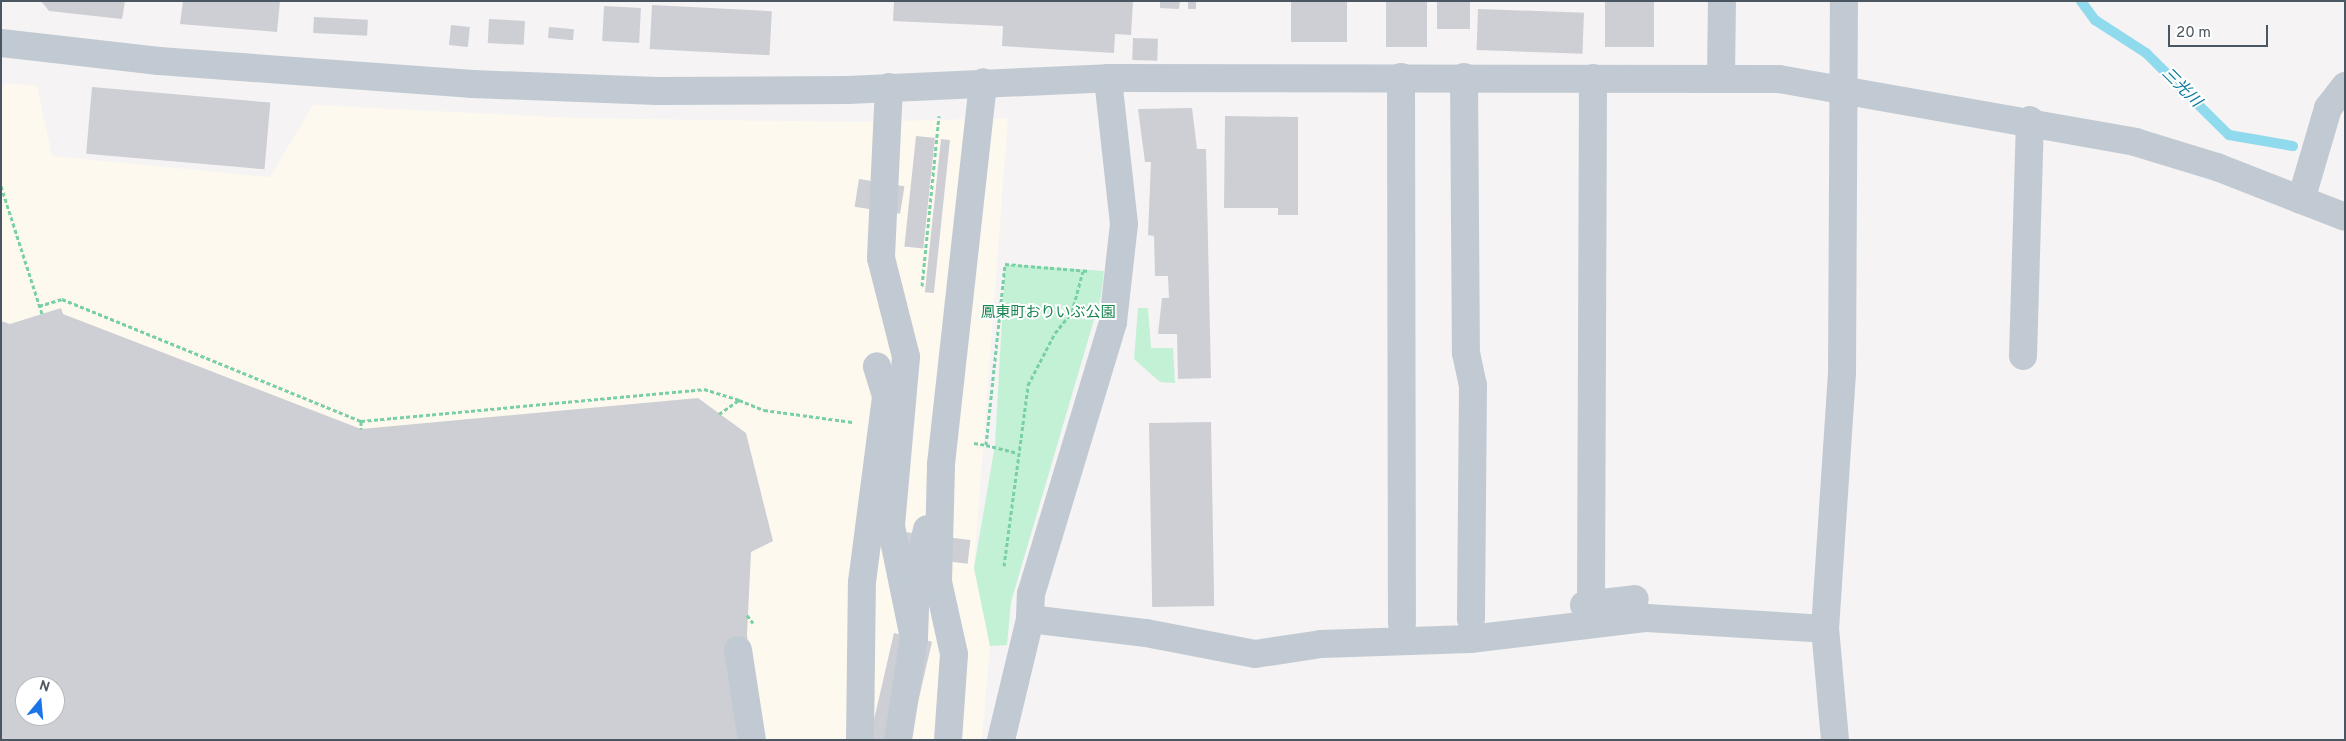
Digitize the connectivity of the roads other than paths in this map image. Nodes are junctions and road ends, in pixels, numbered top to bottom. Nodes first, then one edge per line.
1 (1722, 1) edge
2 (1844, 1) edge
3 (1, 43) edge
4 (1401, 77) junction
5 (1464, 77) junction
6 (1108, 78) junction
7 (1593, 78) junction
8 (1721, 79) junction
9 (983, 82) junction
10 (2345, 86) edge
11 (1844, 87) junction
12 (888, 88) junction
13 (2030, 120) junction
14 (2302, 200) junction
15 (2345, 217) edge
16 (2023, 356) dead end
17 (877, 366) dead end
18 (941, 464) junction
19 (1635, 599) dead end
20 (1591, 604) junction
21 (1030, 619) junction
22 (1471, 619) junction
23 (1402, 623) junction
24 (1364, 625) dead end
25 (1825, 629) junction
26 (914, 638) junction
27 (738, 650) dead end
28 (752, 740) edge
29 (860, 740) edge
30 (898, 740) edge
31 (948, 740) edge
32 (1001, 740) edge
33 (1834, 740) edge

1 - 8 street
2 - 11 street
3 - 12 street
4 - 5 street
4 - 6 street
4 - 23 street
5 - 7 street
5 - 22 street
6 - 9 street
6 - 21 street
7 - 8 street
7 - 20 street
8 - 11 street
9 - 12 street
9 - 18 street
10 - 14 street
11 - 13 street
11 - 25 street
12 - 26 street
13 - 14 street
13 - 16 street
14 - 15 street
17 - 29 street
18 - 26 street
18 - 31 street
19 - 20 street
20 - 22 street
21 - 25 street
21 - 32 street
22 - 23 street
23 - 24 street
25 - 33 street
26 - 30 street
27 - 28 street

